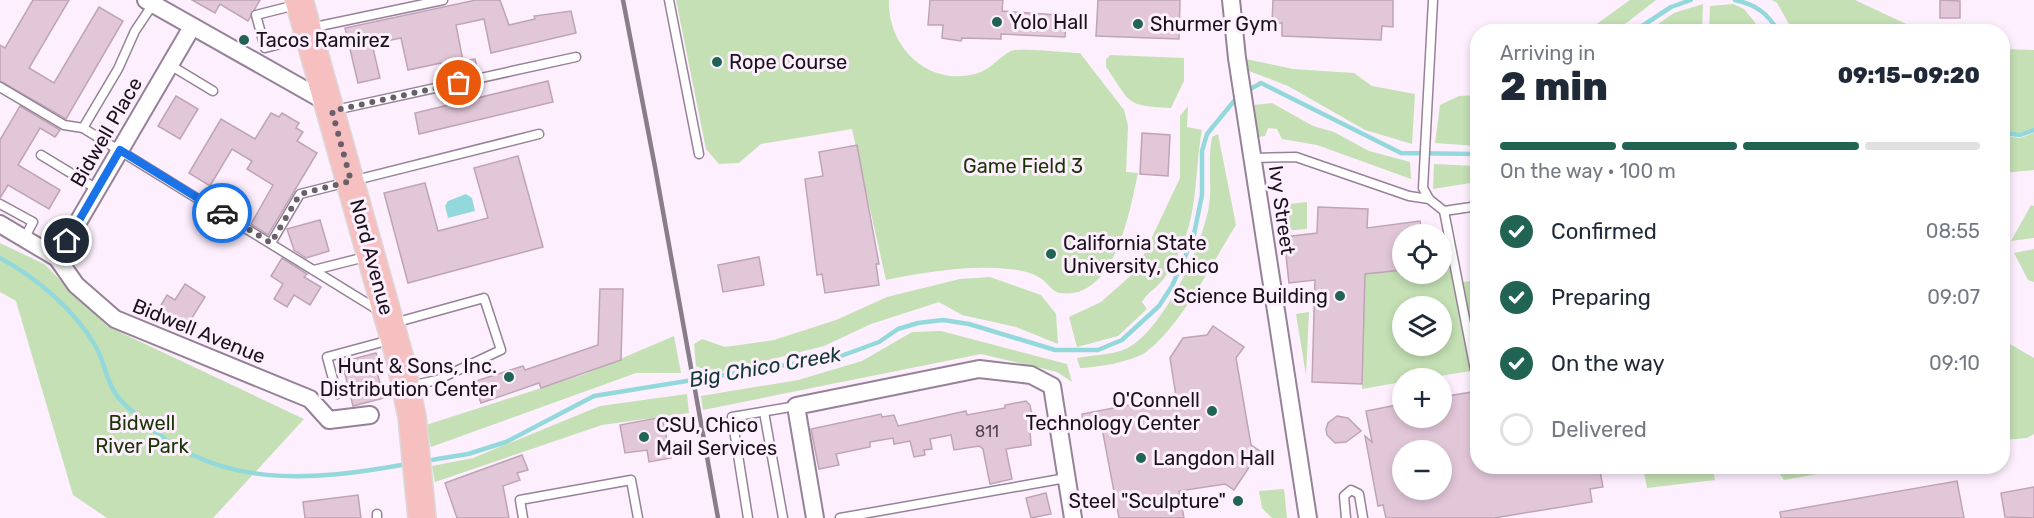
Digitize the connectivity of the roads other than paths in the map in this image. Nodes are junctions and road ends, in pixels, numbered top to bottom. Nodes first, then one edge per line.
1 (443, 0) edge
2 (669, 0) edge
3 (1231, 0) edge
4 (1433, 0) edge
5 (149, 2) edge
6 (304, 17) edge
7 (192, 27) junction
8 (576, 57) dead end
9 (170, 65) junction
10 (0, 87) edge
11 (213, 91) dead end
12 (331, 108) junction
13 (83, 128) junction
14 (539, 134) dead end
15 (120, 150) junction
16 (699, 154) dead end
17 (41, 155) dead end
18 (1253, 158) junction
19 (351, 181) junction
20 (97, 189) junction
21 (1429, 199) junction
22 (0, 204) edge
23 (1470, 207) edge
24 (1444, 211) junction
25 (0, 224) edge
26 (25, 237) junction
27 (271, 243) junction
28 (372, 255) junction
29 (57, 258) junction
30 (314, 270) junction
31 (391, 326) junction
32 (1470, 344) edge
33 (406, 387) junction
34 (337, 394) dead end
35 (796, 406) junction
36 (764, 412) junction
37 (370, 415) dead end
38 (1066, 478) junction
39 (422, 513) edge
40 (523, 518) edge
41 (638, 518) edge
42 (748, 518) edge
43 (783, 518) edge
44 (815, 518) edge
45 (840, 518) edge
46 (1073, 518) edge
47 (1308, 518) edge
48 (1346, 518) edge
49 (1364, 518) edge

1 - 6 lane
2 - 16 lane
3 - 18 street, Ivy Street
4 - 21 lane
5 - 7 street
5 - 13 lane
6 - 6 lane
6 - 12 main road, Nord Avenue
7 - 9 street, Bidwell Place
7 - 12 street
8 - 12 lane
9 - 11 lane
9 - 15 street, Bidwell Place
10 - 13 lane
12 - 19 main road, Nord Avenue
13 - 15 lane
14 - 19 lane
15 - 20 street, Bidwell Place
15 - 27 lane
17 - 20 lane
18 - 21 lane
18 - 47 street, Ivy Street
19 - 27 lane
19 - 28 main road, Nord Avenue
20 - 29 street, Bidwell Place
21 - 24 lane
22 - 26 lane
23 - 24 lane
24 - 32 lane
25 - 26 street, Bidwell Avenue
26 - 29 street, Bidwell Avenue
27 - 30 lane
28 - 30 lane
28 - 31 main road, Nord Avenue
29 - 37 street, Bidwell Avenue
30 - 31 lane
31 - 33 main road, Nord Avenue
31 - 33 lane
31 - 34 lane
33 - 39 main road, Nord Avenue
35 - 36 lane
35 - 38 street
35 - 44 street
36 - 42 lane
36 - 43 lane
38 - 45 lane
38 - 46 street
40 - 41 lane
48 - 49 lane

